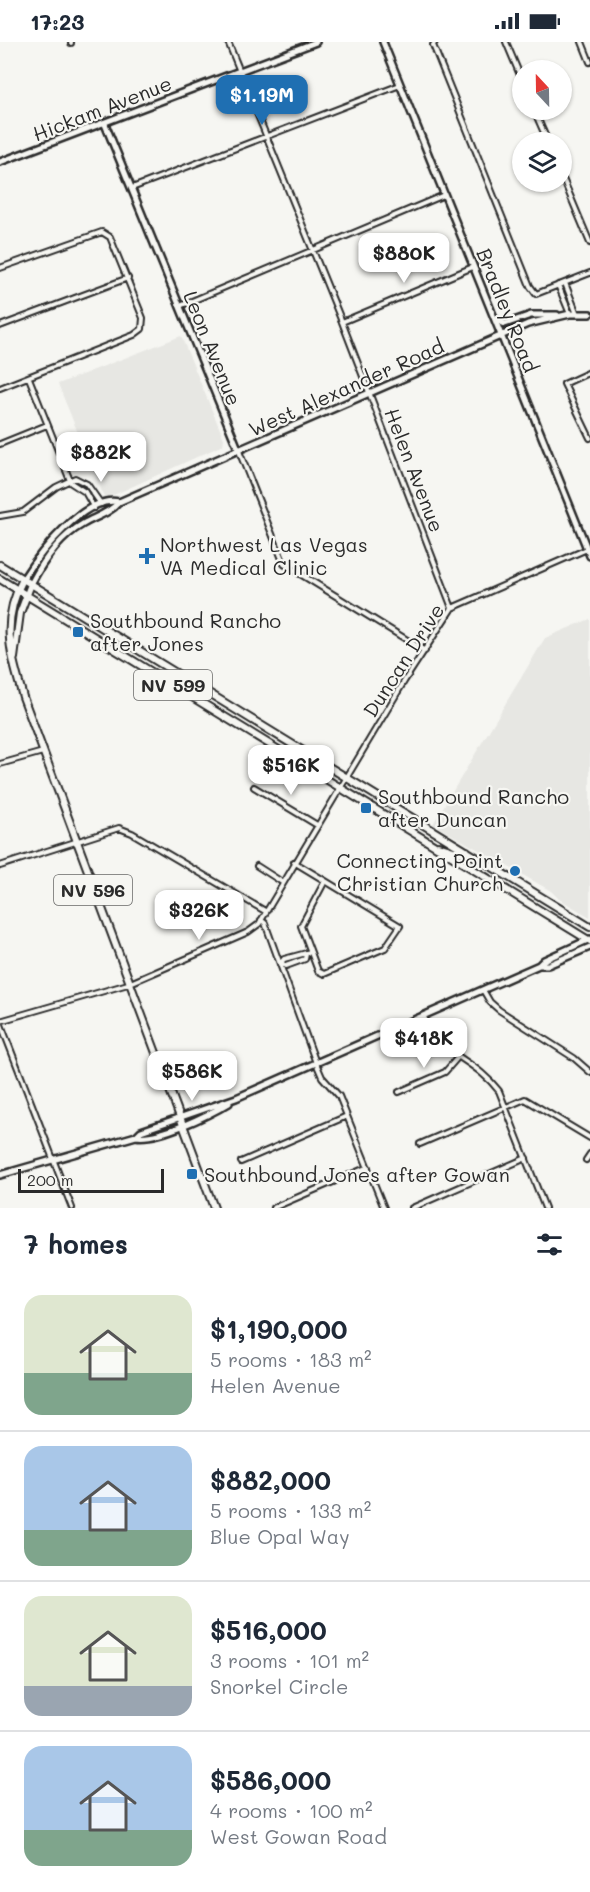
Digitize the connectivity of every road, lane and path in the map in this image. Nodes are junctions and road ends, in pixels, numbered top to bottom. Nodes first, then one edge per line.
1 (228, 42) edge
2 (316, 42) edge
3 (383, 42) edge
4 (506, 42) edge
5 (582, 42) edge
6 (434, 43) edge
7 (514, 60) edge
8 (590, 62) edge
9 (239, 71) junction
10 (400, 85) junction
11 (105, 124) junction
12 (266, 136) junction
13 (0, 162) edge
14 (132, 188) junction
15 (569, 192) edge
16 (444, 195) junction
17 (590, 243) edge
18 (313, 250) junction
19 (473, 267) junction
20 (0, 268) edge
21 (590, 273) edge
22 (128, 278) junction
23 (565, 283) junction
24 (558, 285) junction
25 (180, 306) junction
26 (570, 314) junction
27 (577, 314) junction
28 (590, 314) edge
29 (561, 316) junction
30 (495, 319) junction
31 (342, 321) junction
32 (0, 326) edge
33 (502, 336) junction
34 (590, 372) edge
35 (29, 378) junction
36 (0, 388) edge
37 (369, 393) junction
38 (47, 425) junction
39 (590, 439) edge
40 (0, 444) edge
41 (239, 451) junction
42 (71, 481) junction
43 (118, 502) junction
44 (101, 505) junction
45 (94, 508) junction
46 (0, 516) edge
47 (587, 549) junction
48 (590, 556) edge
49 (0, 565) edge
50 (0, 579) edge
51 (23, 579) junction
52 (31, 584) junction
53 (17, 589) junction
54 (26, 594) junction
55 (452, 608) junction
56 (425, 651) junction
57 (14, 658) junction
58 (43, 752) junction
59 (0, 764) edge
60 (347, 777) junction
61 (254, 787) dead end
62 (340, 788) junction
63 (317, 825) junction
64 (76, 844) junction
65 (435, 846) junction
66 (467, 851) junction
67 (482, 860) junction
68 (294, 862) junction
69 (0, 866) edge
70 (257, 866) dead end
71 (471, 869) junction
72 (326, 881) junction
73 (282, 882) junction
74 (265, 911) junction
75 (261, 920) junction
76 (590, 927) edge
77 (590, 942) edge
78 (308, 953) junction
79 (281, 964) junction
80 (128, 984) junction
81 (483, 990) junction
82 (424, 1017) junction
83 (0, 1022) edge
84 (458, 1057) junction
85 (316, 1063) junction
86 (590, 1072) edge
87 (399, 1092) dead end
88 (505, 1106) junction
89 (347, 1116) junction
90 (180, 1123) junction
91 (590, 1138) edge
92 (420, 1144) dead end
93 (590, 1154) edge
94 (526, 1158) junction
95 (53, 1160) junction
96 (586, 1160) dead end
97 (241, 1162) dead end
98 (368, 1167) junction
99 (0, 1175) edge
100 (72, 1208) edge
101 (213, 1208) edge
102 (273, 1208) edge
103 (384, 1208) edge
104 (412, 1208) edge
105 (546, 1208) edge

1 - 9 street, Helen Avenue
2 - 9 street, Hickam Avenue
3 - 10 street, Bradley Road
4 - 7 street
5 - 8 street
6 - 24 street
9 - 11 street, Hickam Avenue
9 - 12 street, Helen Avenue
10 - 12 street
10 - 16 street, Bradley Road
11 - 13 street, Hickam Avenue
11 - 14 street, Leon Avenue
12 - 14 street
12 - 18 street, Helen Avenue
14 - 25 street, Leon Avenue
15 - 17 street
16 - 18 street
16 - 19 street, Bradley Road
18 - 25 street
18 - 31 street, Helen Avenue
19 - 30 street, Bradley Road
19 - 31 street
20 - 22 street
21 - 23 street
22 - 32 street
22 - 35 street
23 - 24 street
23 - 27 street
24 - 26 street
25 - 41 street, Leon Avenue
26 - 27 street, West Alexander Road
26 - 29 street, West Alexander Road
27 - 28 street, West Alexander Road
29 - 30 street
29 - 33 street, West Alexander Road
30 - 33 street, Bradley Road
31 - 37 street, Helen Avenue
33 - 37 street, West Alexander Road
33 - 47 street, Bradley Road
34 - 39 street
35 - 36 street
35 - 38 street
37 - 41 street, West Alexander Road
37 - 55 street, Helen Avenue
38 - 40 street
38 - 42 street
41 - 43 street, West Alexander Road
41 - 56 street, Leon Avenue
42 - 44 street
42 - 45 street
42 - 46 street
43 - 44 street, West Alexander Road
43 - 52 street, West Alexander Road
44 - 45 street, West Alexander Road
45 - 51 street, West Alexander Road
47 - 48 street, Bradley Road
47 - 55 street, Duncan Drive
49 - 51 main road, NV 599
50 - 53 main road, NV 599
51 - 52 main road, NV 599
51 - 53 main road, NV 596
52 - 54 main road, NV 596
52 - 60 main road, NV 599
53 - 54 main road, NV 599
53 - 57 main road, NV 596
54 - 57 main road, NV 596
54 - 62 main road, NV 599
55 - 56 street, Duncan Drive
56 - 60 street, Duncan Drive
57 - 58 main road, NV 596
58 - 59 street
58 - 64 main road, NV 596
60 - 62 street, Duncan Drive
60 - 66 main road, NV 599
61 - 63 street
62 - 63 street, Duncan Drive
62 - 65 main road, NV 599
63 - 68 street, Duncan Drive
64 - 69 street
64 - 74 street
64 - 80 main road, NV 596
65 - 66 main road
65 - 71 main road, NV 599
66 - 67 main road, NV 599
67 - 71 main road
67 - 76 main road, NV 599
68 - 72 street
68 - 73 street, Duncan Drive
70 - 73 street
71 - 77 main road, NV 599
72 - 78 street
72 - 78 street
73 - 74 street, Duncan Drive
74 - 75 street, Duncan Drive
75 - 79 street
75 - 80 street
77 - 81 street
78 - 79 street
79 - 85 street
80 - 83 street
80 - 90 main road, NV 596
81 - 82 street
81 - 86 street
82 - 84 street
82 - 85 street
83 - 95 street
84 - 87 street
84 - 88 street
85 - 89 street
85 - 90 street
88 - 91 street
88 - 92 street
88 - 94 street
89 - 97 street
89 - 98 street
90 - 95 street
90 - 101 main road, NV 596
93 - 96 street
94 - 104 street
94 - 105 street
95 - 99 street
95 - 100 street
98 - 102 street
98 - 103 street

